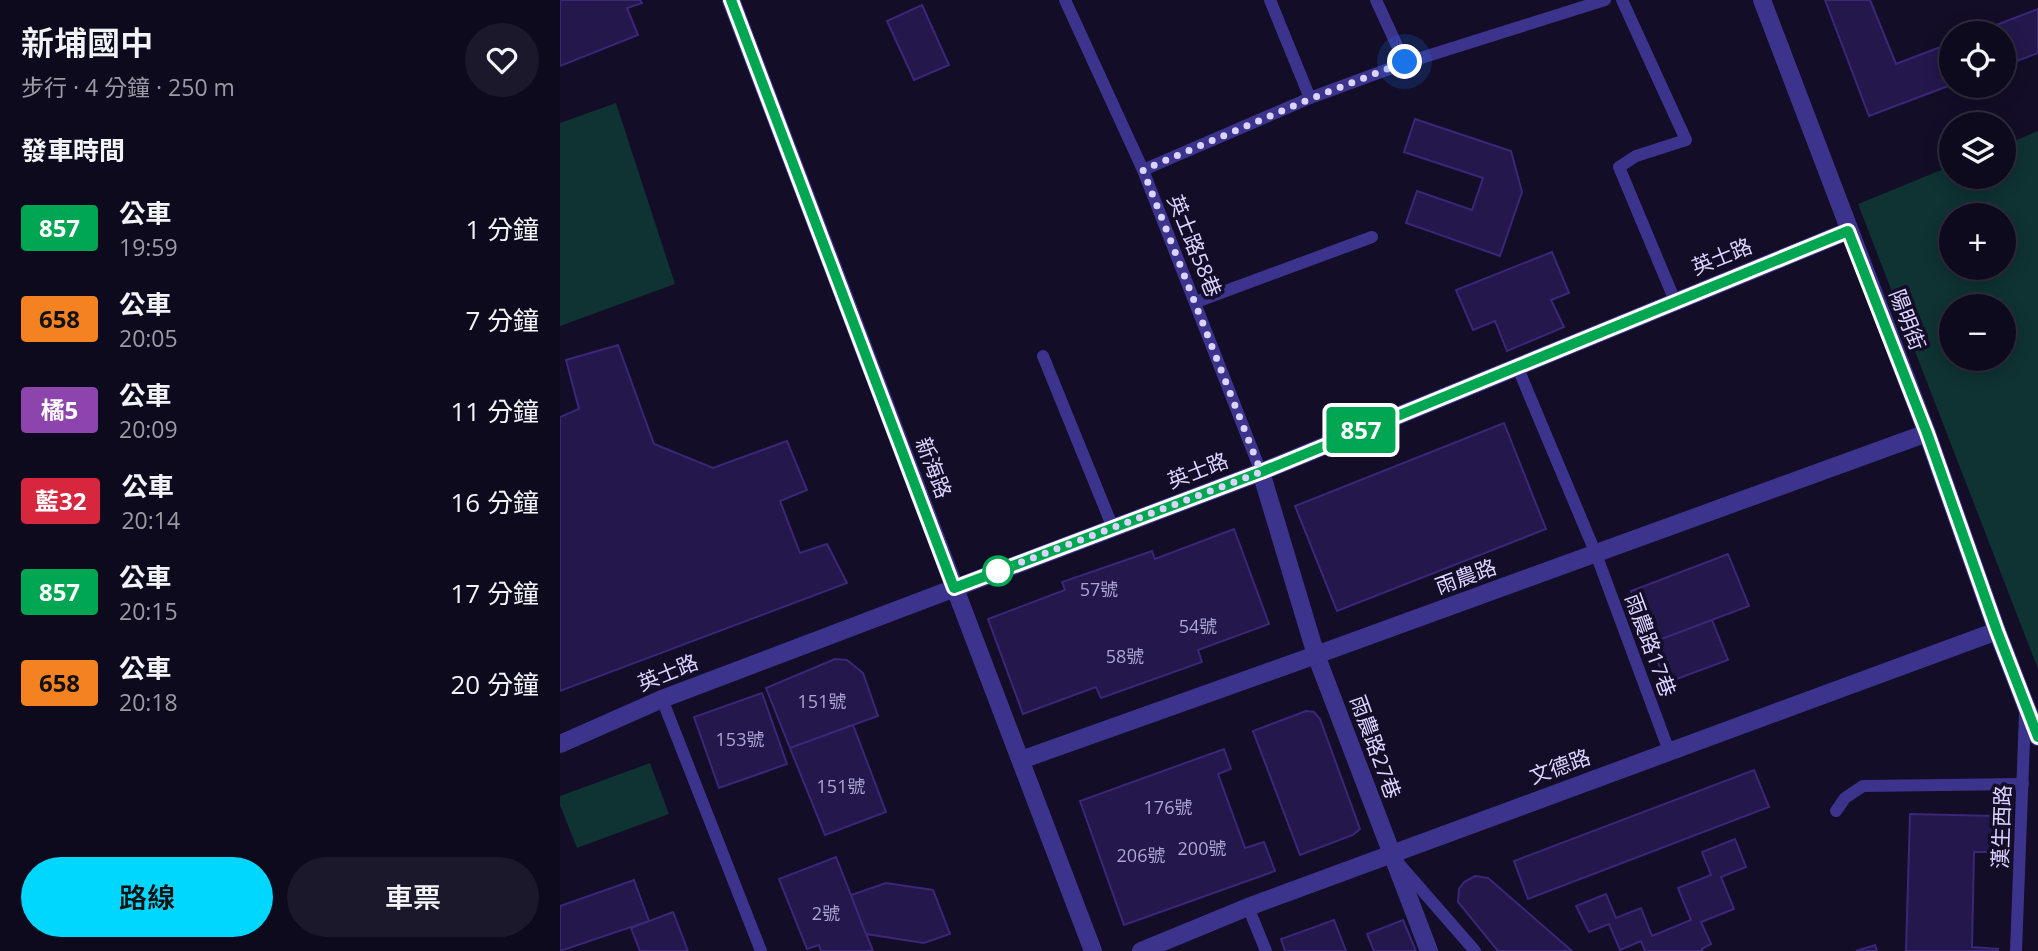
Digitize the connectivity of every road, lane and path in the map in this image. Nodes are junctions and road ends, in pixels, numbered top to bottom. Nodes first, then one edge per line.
1 (731, 0) edge
2 (1065, 0) edge
3 (1270, 0) edge
4 (1376, 0) edge
5 (1604, 0) edge
6 (1622, 0) edge
7 (1762, 0) edge
8 (1405, 62) junction
9 (1310, 99) junction
10 (1143, 170) junction
11 (1848, 231) junction
12 (1372, 237) dead end
13 (1675, 301) junction
14 (1196, 302) junction
15 (1043, 356) dead end
16 (1517, 366) junction
17 (1927, 433) junction
18 (1261, 472) junction
19 (1113, 528) junction
20 (1596, 554) junction
21 (954, 588) junction
22 (1997, 631) junction
23 (1316, 656) junction
24 (662, 699) junction
25 (2026, 705) junction
26 (2038, 737) edge
27 (560, 744) edge
28 (1669, 751) junction
29 (1021, 760) junction
30 (2023, 784) junction
31 (1836, 811) dead end
32 (1390, 854) junction
33 (1248, 906) junction
34 (761, 951) edge
35 (1093, 951) edge
36 (1141, 951) edge
37 (1266, 951) edge
38 (1429, 951) edge
39 (1475, 951) edge
40 (2016, 951) edge

1 - 21 street, 新海路
2 - 10 lane, 英士路58巷
3 - 9 lane
4 - 8 lane
5 - 8 lane
6 - 13 lane
7 - 11 street, 陽明街
8 - 9 lane
9 - 10 lane
10 - 14 lane, 英士路58巷
11 - 13 street, 英士路
11 - 17 street, 陽明街
12 - 14 lane
13 - 16 street, 英士路
14 - 18 lane, 英士路58巷
15 - 19 lane
16 - 18 street, 英士路
16 - 20 lane, 雨農路17巷
17 - 20 street, 雨農路
17 - 22 street, 陽明街
18 - 19 street, 英士路
18 - 23 street, 雨農路27巷
19 - 21 street, 英士路
20 - 23 street, 雨農路
20 - 28 lane, 雨農路17巷
21 - 24 street, 英士路
21 - 29 street, 新海路
22 - 25 street, 陽明街
22 - 28 street, 文德路
23 - 29 street, 雨農路
23 - 32 street, 雨農路27巷
24 - 27 street, 英士路
24 - 34 lane
25 - 26 street, 陽明街
25 - 30 lane, 漢生西路
28 - 32 street, 文德路
29 - 35 street, 新海路
30 - 31 lane
30 - 40 lane, 漢生西路
32 - 33 street, 文德路
32 - 38 street, 雨農路27巷
32 - 39 lane
33 - 36 street, 文德路
33 - 37 lane

